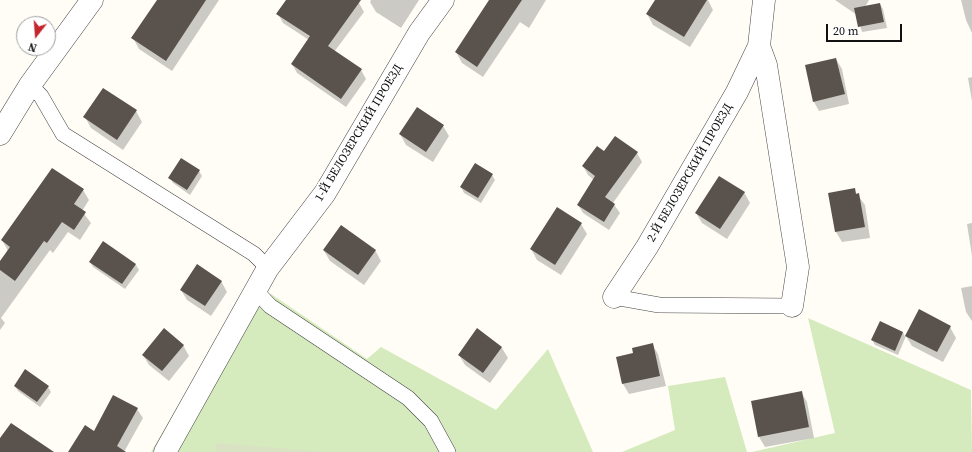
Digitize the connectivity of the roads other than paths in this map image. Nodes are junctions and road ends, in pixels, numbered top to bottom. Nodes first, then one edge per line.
1 (92, 0) edge
2 (443, 0) edge
3 (764, 0) edge
4 (759, 46) junction
5 (30, 85) junction
6 (0, 134) edge
7 (268, 268) junction
8 (255, 290) junction
9 (614, 297) joint
10 (792, 306) joint
11 (165, 452) edge
12 (448, 452) edge

1 - 5 street
2 - 7 street, 1-Й БЕЛОЗЕРСКИЙ ПРОЕЗД
3 - 4 street, 2-Й БЕЛОЗЕРСКИЙ ПРОЕЗД
4 - 9 street, 2-Й БЕЛОЗЕРСКИЙ ПРОЕЗД
4 - 10 street, 2-Й БЕЛОЗЕРСКИЙ ПРОЕЗД
5 - 6 street
5 - 7 lane
7 - 8 street, 1-Й БЕЛОЗЕРСКИЙ ПРОЕЗД
8 - 11 street, 1-Й БЕЛОЗЕРСКИЙ ПРОЕЗД
8 - 12 lane
9 - 10 lane

